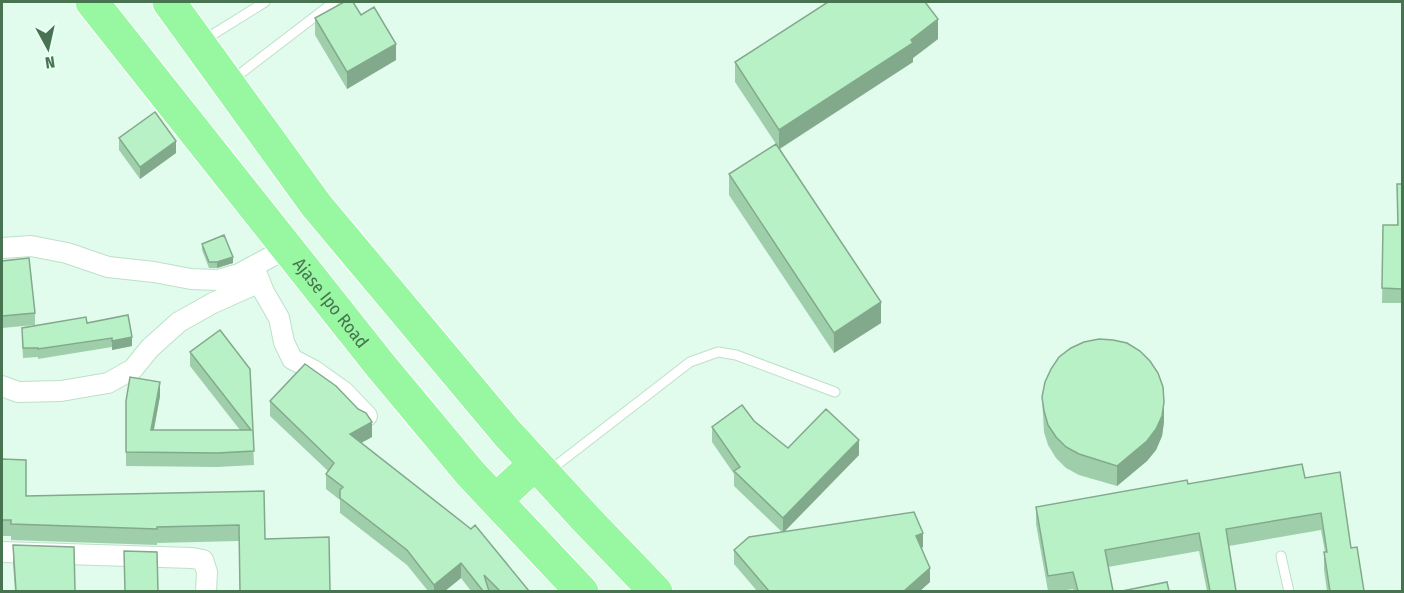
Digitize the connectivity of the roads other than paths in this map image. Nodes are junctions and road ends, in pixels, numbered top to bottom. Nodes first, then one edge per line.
1 (92, 2) edge
2 (169, 2) edge
3 (265, 2) edge
4 (334, 2) edge
5 (199, 43) junction
6 (228, 83) junction
7 (2, 248) edge
8 (286, 248) junction
9 (257, 274) junction
10 (2, 386) edge
11 (835, 392) dead end
12 (367, 416) edge
13 (540, 469) junction
14 (496, 500) junction
15 (2, 552) edge
16 (1281, 556) dead end
17 (206, 591) edge
18 (582, 591) edge
19 (656, 591) edge
20 (1289, 591) edge

1 - 8 highway, Ajase Ipo Road
2 - 5 highway
3 - 5 lane
4 - 6 lane
5 - 6 highway
6 - 13 highway
7 - 9 street
8 - 9 street
8 - 14 highway, Ajase Ipo Road
9 - 10 street
9 - 12 street
11 - 13 lane
13 - 14 highway
13 - 19 highway
14 - 18 highway, Ajase Ipo Road
15 - 17 street
16 - 20 lane

